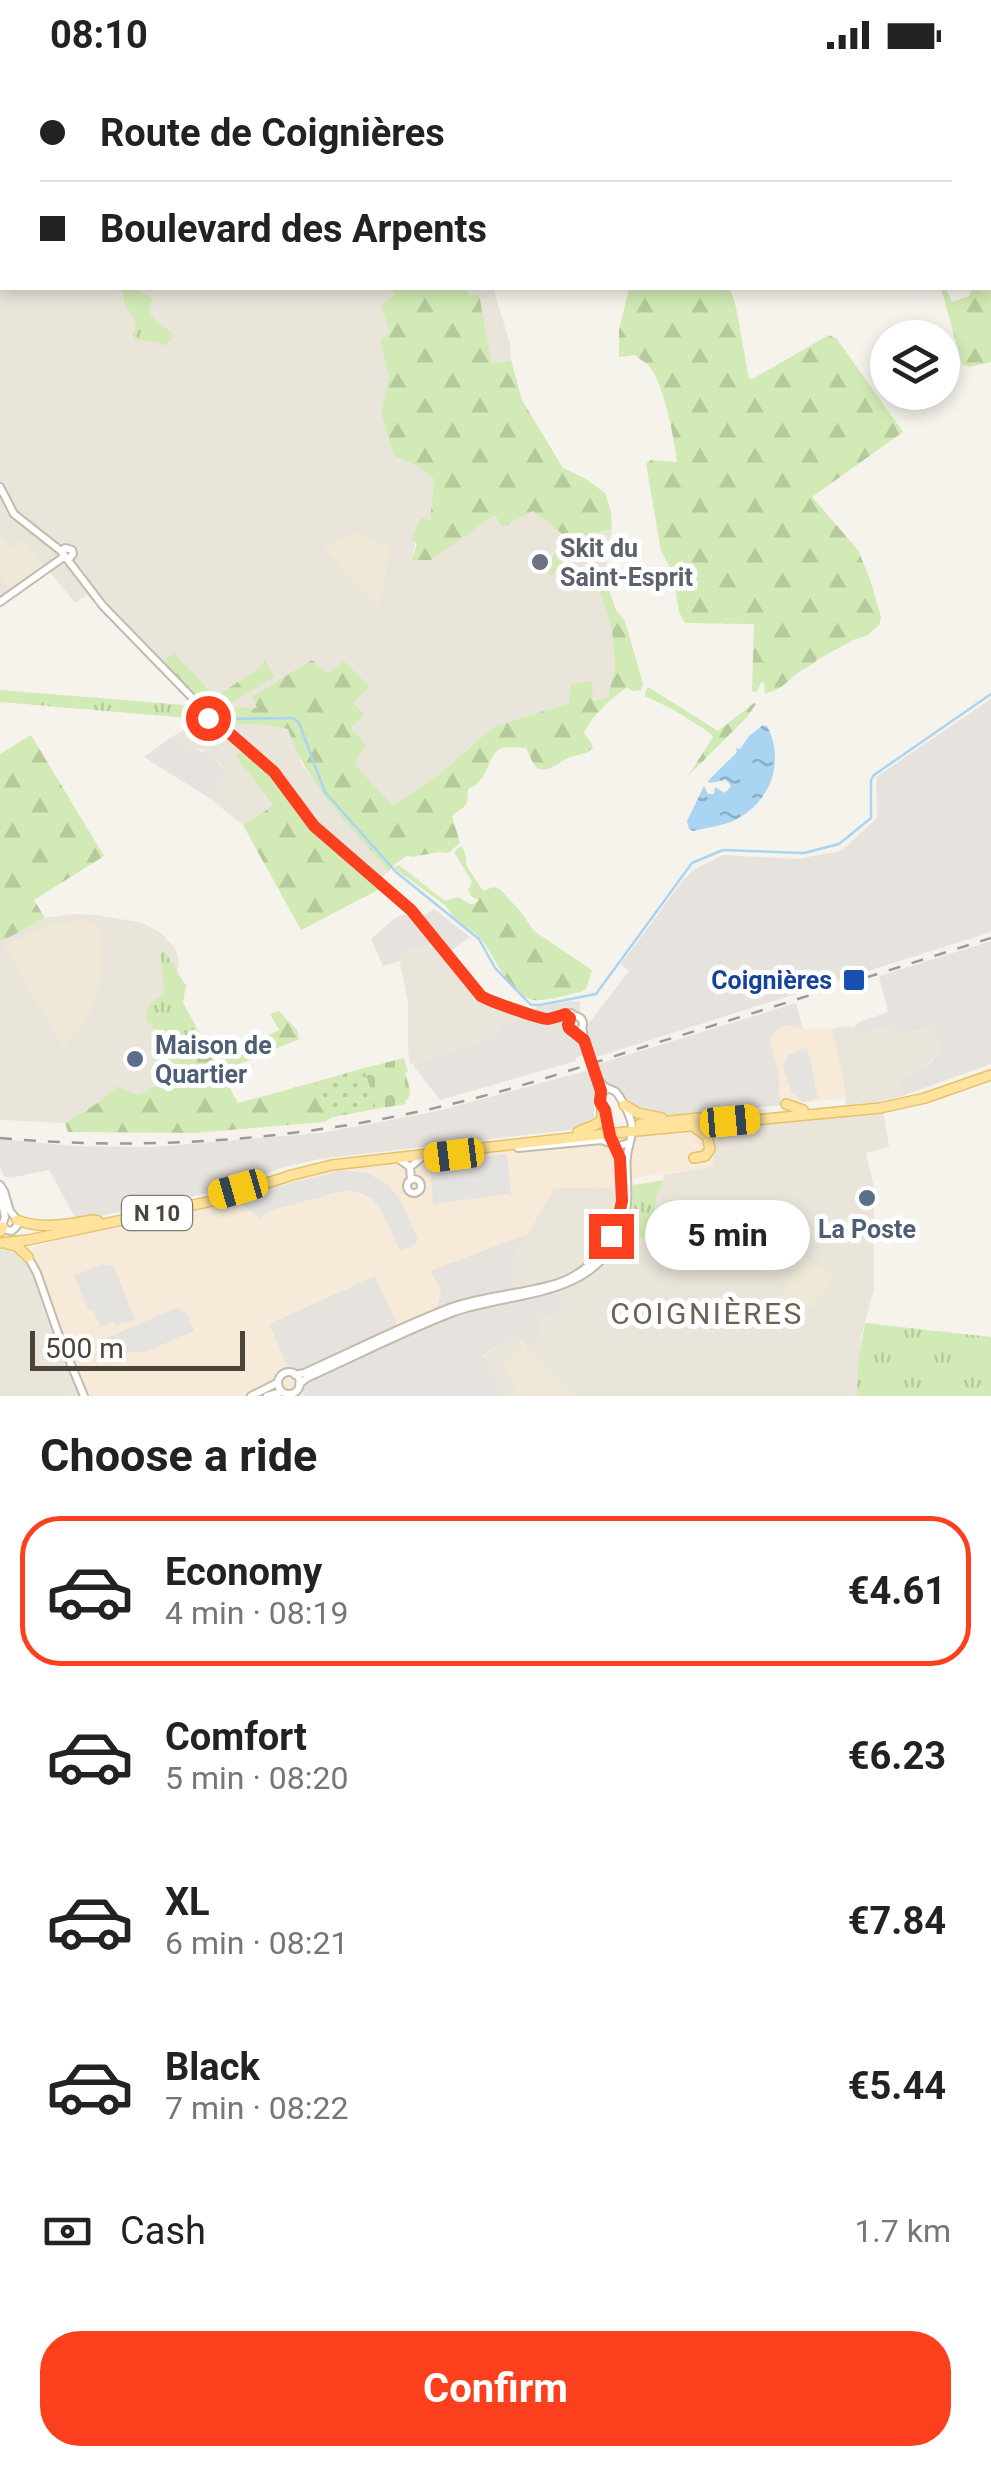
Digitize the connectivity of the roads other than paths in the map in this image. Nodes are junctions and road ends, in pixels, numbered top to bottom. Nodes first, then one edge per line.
1 (0, 486) edge
2 (65, 556) junction
3 (0, 602) edge
4 (570, 1016) junction
5 (578, 1030) junction
6 (594, 1070) junction
7 (991, 1073) edge
8 (609, 1089) junction
9 (610, 1103) junction
10 (801, 1112) junction
11 (688, 1122) junction
12 (632, 1128) junction
13 (656, 1129) junction
14 (608, 1136) junction
15 (577, 1137) junction
16 (630, 1143) junction
17 (426, 1158) junction
18 (694, 1158) dead end
19 (410, 1167) junction
20 (310, 1173) joint
21 (272, 1181) junction
22 (1, 1188) edge
23 (98, 1221) junction
24 (4, 1225) edge
25 (41, 1237) junction
26 (28, 1257) junction
27 (295, 1374) junction
28 (278, 1382) junction
29 (299, 1384) junction
30 (282, 1392) junction
31 (84, 1396) edge
32 (252, 1396) edge
33 (266, 1396) edge

1 - 2 street
2 - 3 street
2 - 4 street
4 - 5 street
4 - 5 street
5 - 6 street
6 - 8 street
6 - 9 street
7 - 10 main road
7 - 10 main road
8 - 9 street
8 - 9 street
9 - 11 main road
9 - 12 street
9 - 14 street
9 - 15 main road
10 - 11 main road, N 10
11 - 12 main road, N 10
11 - 13 main road, N 10
11 - 18 main road
12 - 13 main road, N 10
12 - 14 main road, N 10
12 - 16 street
13 - 16 main road
14 - 15 main road, N 10
14 - 16 street
14 - 27 street
15 - 17 street
15 - 21 main road, N 10
15 - 23 main road, N 10
16 - 29 street
17 - 19 street
17 - 19 street
19 - 20 street
20 - 21 main road
21 - 25 main road, N 10
22 - 24 street
23 - 24 main road
23 - 24 main road, N 10
24 - 25 main road, N 10
24 - 26 main road
25 - 26 main road
26 - 31 street
27 - 28 street
27 - 29 street
28 - 30 street
28 - 32 street
29 - 30 street
30 - 33 street

